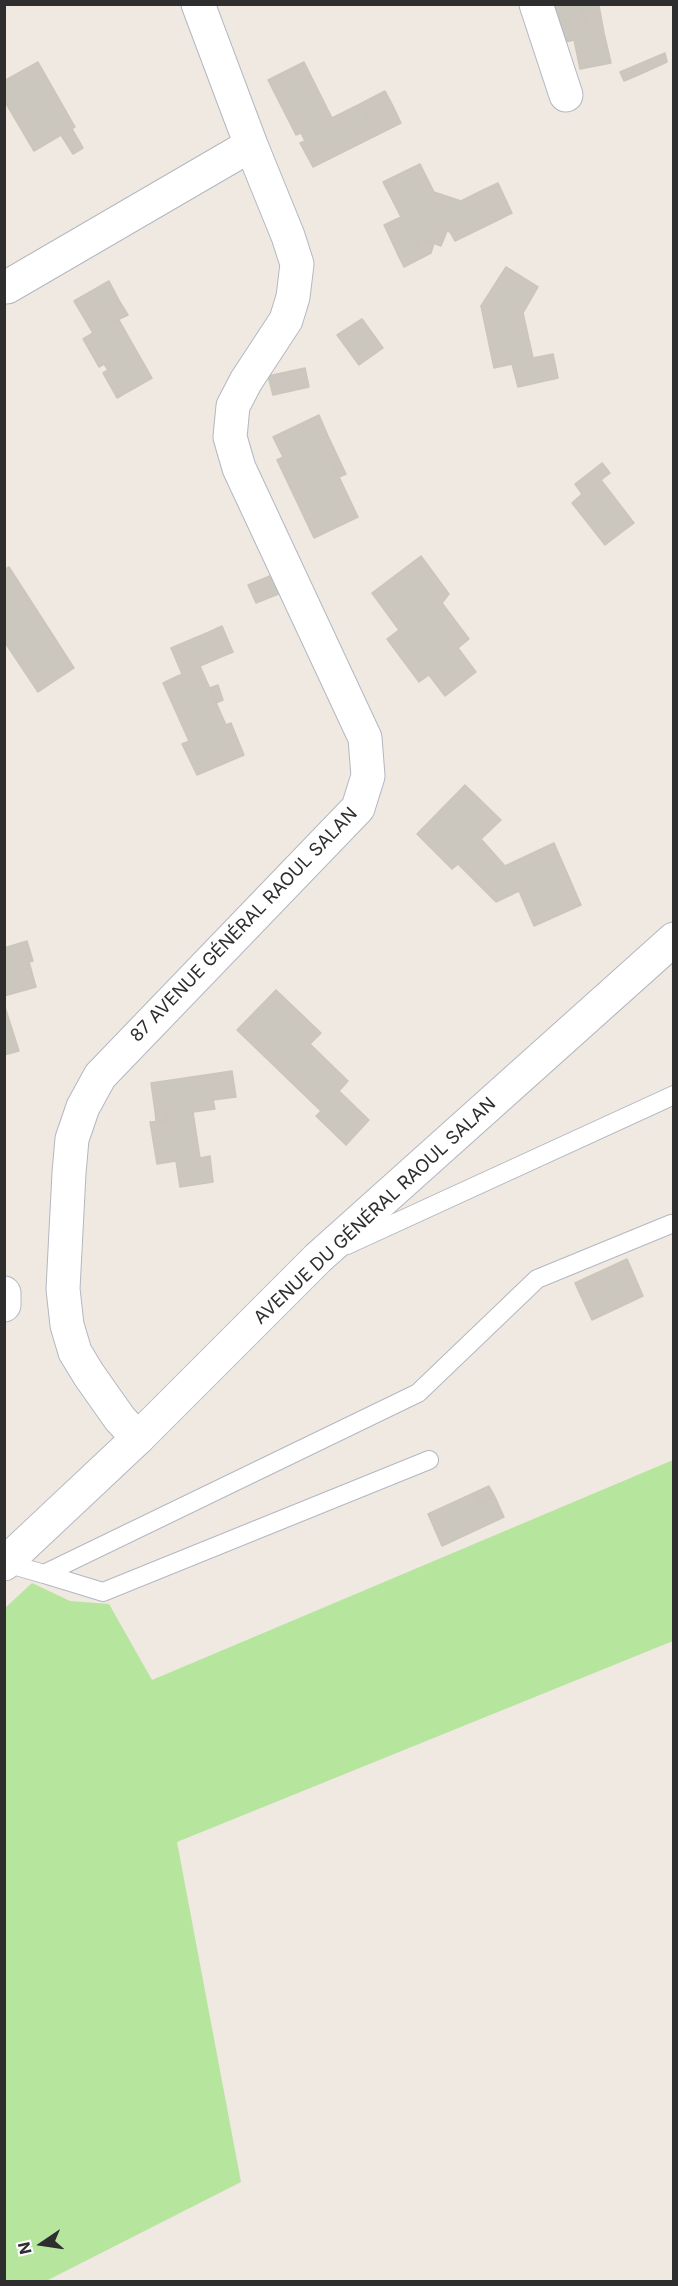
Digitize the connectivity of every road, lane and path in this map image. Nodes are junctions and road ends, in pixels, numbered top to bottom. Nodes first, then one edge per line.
1 (198, 4) edge
2 (536, 4) edge
3 (566, 95) dead end
4 (250, 145) junction
5 (7, 287) dead end
6 (674, 939) edge
7 (674, 1095) edge
8 (671, 1224) dead end
9 (318, 1258) junction
10 (4, 1293) edge
11 (4, 1305) edge
12 (138, 1438) junction
13 (429, 1460) dead end
14 (5, 1564) edge
15 (44, 1574) junction

1 - 4 street, 87 AVENUE GÉNÉRAL RAOUL SALAN
2 - 3 street
4 - 5 street
4 - 12 street, 87 AVENUE GÉNÉRAL RAOUL SALAN
6 - 9 street, AVENUE DU GÉNÉRAL RAOUL SALAN
7 - 9 lane
8 - 15 lane
9 - 12 street, AVENUE DU GÉNÉRAL RAOUL SALAN
10 - 11 street
12 - 14 street, AVENUE DU GÉNÉRAL RAOUL SALAN
13 - 15 lane
14 - 15 lane

